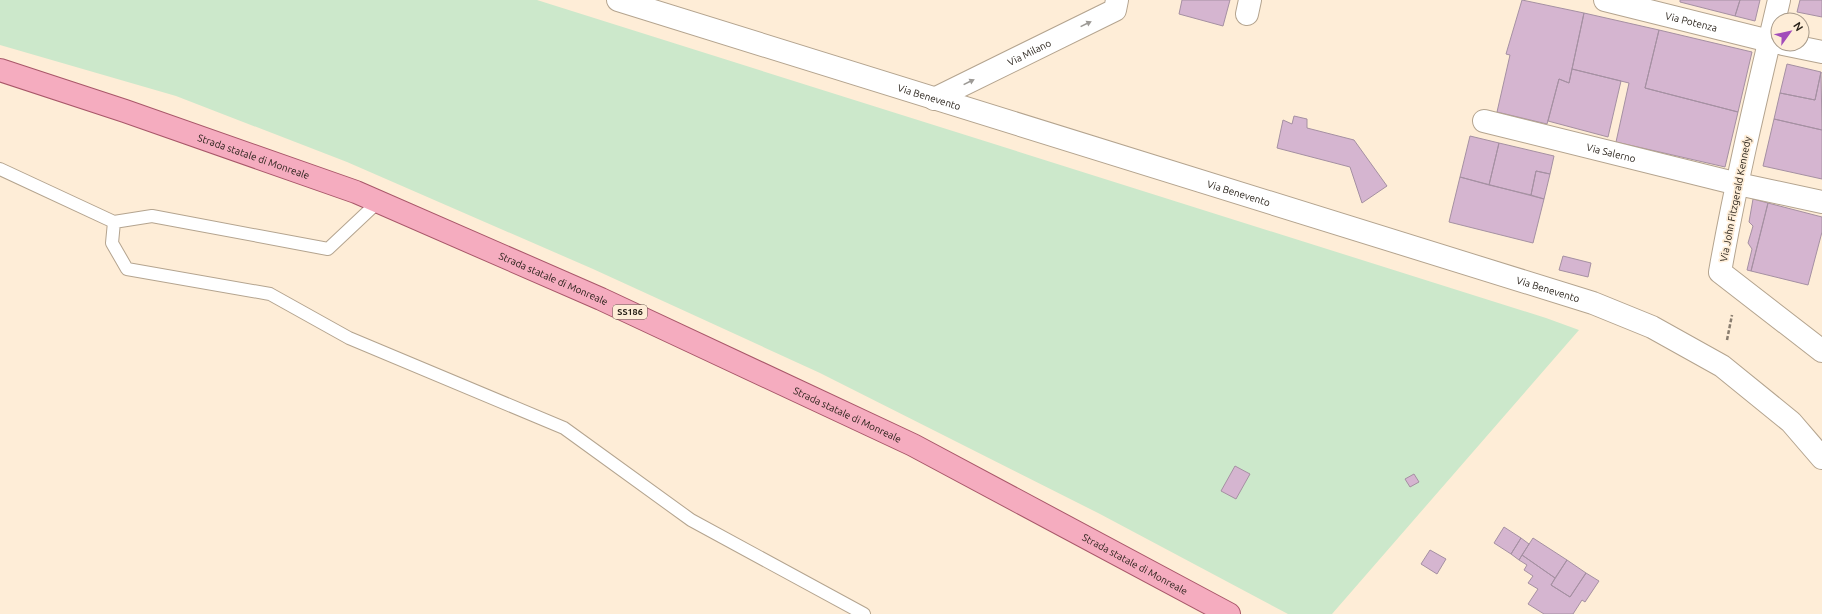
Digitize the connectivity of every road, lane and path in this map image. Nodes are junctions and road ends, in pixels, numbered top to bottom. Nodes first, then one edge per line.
1 (618, 0) edge
2 (1117, 0) edge
3 (1605, 0) edge
4 (1779, 0) edge
5 (1778, 12) edge
6 (1770, 41) edge
7 (1810, 50) edge
8 (1775, 52) edge
9 (1822, 52) edge
10 (2, 71) edge
11 (934, 100) junction
12 (1484, 121) dead end
13 (0, 169) edge
14 (1738, 184) junction
15 (378, 202) junction
16 (1822, 202) edge
17 (114, 222) junction
18 (1739, 286) junction
19 (1822, 351) edge
20 (1722, 366) junction
21 (1822, 458) edge
22 (864, 614) edge
23 (1229, 614) edge

1 - 11 main road, Via Benevento
11 -> 2 main road, Via Milano
3 - 6 main road, Via Potenza
4 - 5 main road, Via John Fitzgerald Kennedy
7 - 9 main road, Via Potenza
8 - 14 main road, Via John Fitzgerald Kennedy
10 - 15 main road, Strada statale di Monreale / SS186
11 - 20 main road, Via Benevento
12 - 14 main road, Via Salerno
13 - 17 lane
14 - 16 main road, Via Salerno
14 - 18 main road, Via John Fitzgerald Kennedy
15 - 17 lane
15 - 23 main road, Strada statale di Monreale / SS186
17 - 22 lane
18 - 19 main road, Via John Fitzgerald Kennedy
18 - 20 path
20 - 21 main road, Via Benevento

